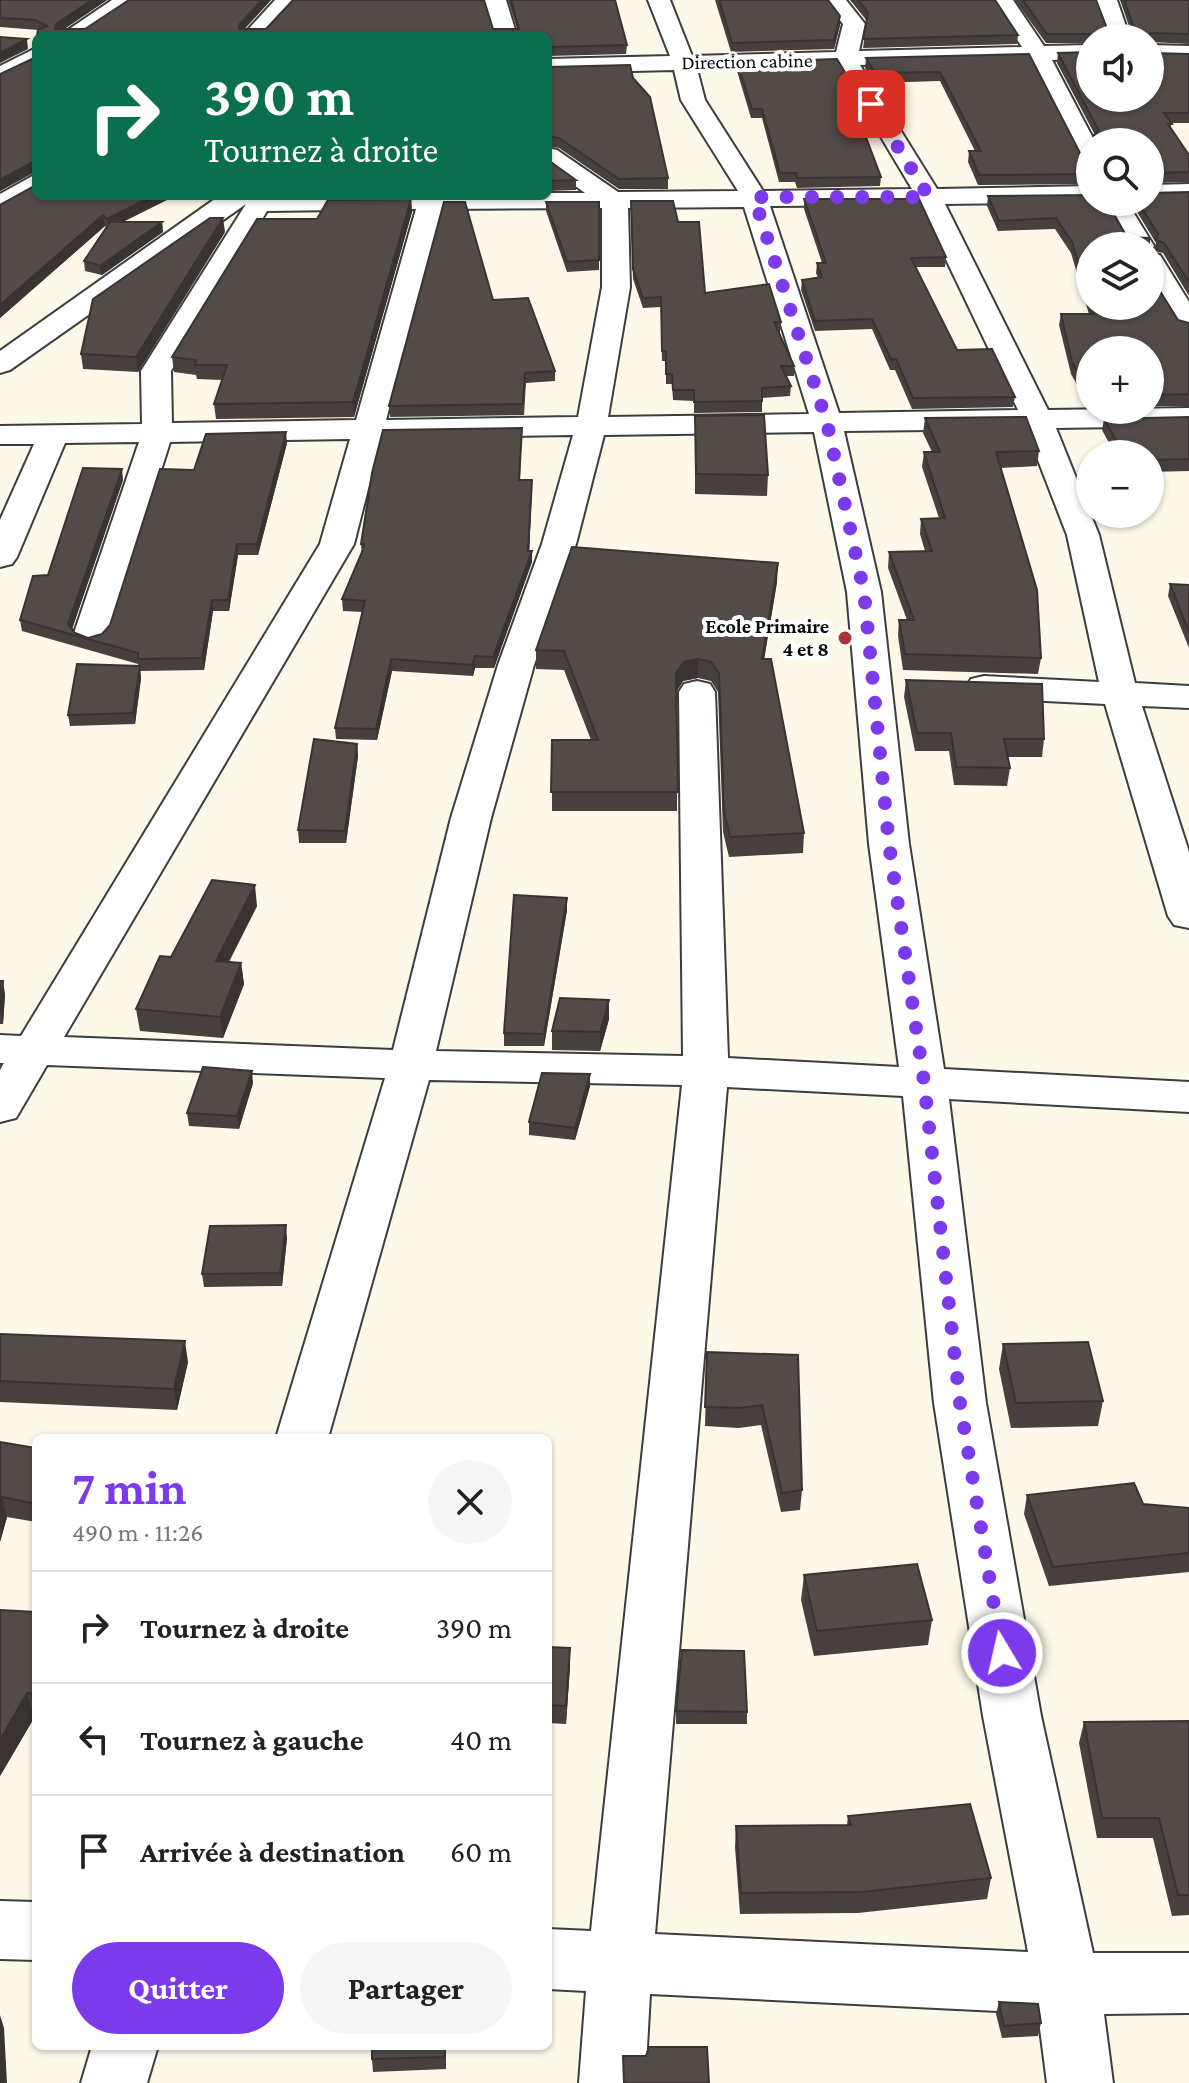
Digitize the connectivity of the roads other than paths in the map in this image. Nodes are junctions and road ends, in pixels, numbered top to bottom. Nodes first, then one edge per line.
1 (127, 0) edge
2 (287, 0) edge
3 (495, 0) edge
4 (659, 0) edge
5 (835, 0) edge
6 (1002, 0) edge
7 (1106, 0) edge
8 (1114, 24) edge
9 (76, 32) edge
10 (257, 32) edge
11 (505, 32) edge
12 (32, 44) edge
13 (1164, 52) edge
14 (1076, 53) edge
15 (1189, 53) edge
16 (1038, 54) junction
17 (846, 59) junction
18 (684, 63) junction
19 (552, 66) edge
20 (0, 75) edge
21 (1076, 129) edge
22 (552, 158) edge
23 (32, 185) edge
24 (1189, 192) edge
25 (1164, 193) edge
26 (1076, 194) edge
27 (754, 197) junction
28 (929, 197) junction
29 (246, 200) edge
30 (248, 200) edge
31 (370, 200) edge
32 (431, 201) junction
33 (615, 202) junction
34 (0, 205) edge
35 (1164, 284) edge
36 (1189, 324) edge
37 (0, 364) edge
38 (1189, 417) edge
39 (1037, 419) junction
40 (827, 423) junction
41 (592, 424) junction
42 (367, 431) junction
43 (157, 433) junction
44 (0, 435) edge
45 (53, 435) junction
46 (0, 557) edge
47 (91, 636) edge
48 (951, 686) edge
49 (1119, 691) junction
50 (697, 692) dead end
51 (1189, 697) edge
52 (1189, 916) edge
53 (16, 1050) edge
54 (411, 1065) junction
55 (706, 1071) junction
56 (924, 1082) junction
57 (1189, 1097) edge
58 (0, 1107) edge
59 (303, 1434) edge
60 (0, 1930) edge
61 (32, 1931) edge
62 (552, 1959) edge
63 (620, 1964) junction
64 (1189, 1983) edge
65 (1067, 1984) junction
66 (124, 2050) edge
67 (114, 2083) edge
68 (612, 2083) edge
69 (1080, 2083) edge

1 - 9 street
2 - 10 street
3 - 11 street
4 - 18 street
5 - 17 street
6 - 16 street
7 - 8 street
12 - 20 street
13 - 15 street
14 - 16 street, Direction cabine
16 - 17 street, Direction cabine
16 - 21 street
17 - 18 street, Direction cabine
17 - 28 street
18 - 19 street, Direction cabine
18 - 27 street
22 - 33 street
23 - 34 street
24 - 25 street
26 - 28 street
27 - 28 street
27 - 33 street
27 - 40 street
28 - 39 street
29 - 37 street
30 - 43 street
31 - 32 street
32 - 33 street
32 - 42 street
33 - 41 street
35 - 36 street
38 - 39 street
39 - 40 street
39 - 49 street
40 - 41 street
40 - 56 street
41 - 42 street
41 - 54 street
42 - 43 street
42 - 53 street
43 - 45 street
43 - 47 street
44 - 45 street
45 - 46 street
48 - 49 street
49 - 51 street
49 - 52 street
50 - 55 street
53 - 54 street
53 - 58 street
54 - 55 street
54 - 59 street
55 - 56 street
55 - 63 street
56 - 57 street
56 - 65 street
60 - 61 street
62 - 63 street
63 - 65 street
63 - 68 street
64 - 65 street
65 - 69 street
66 - 67 street

